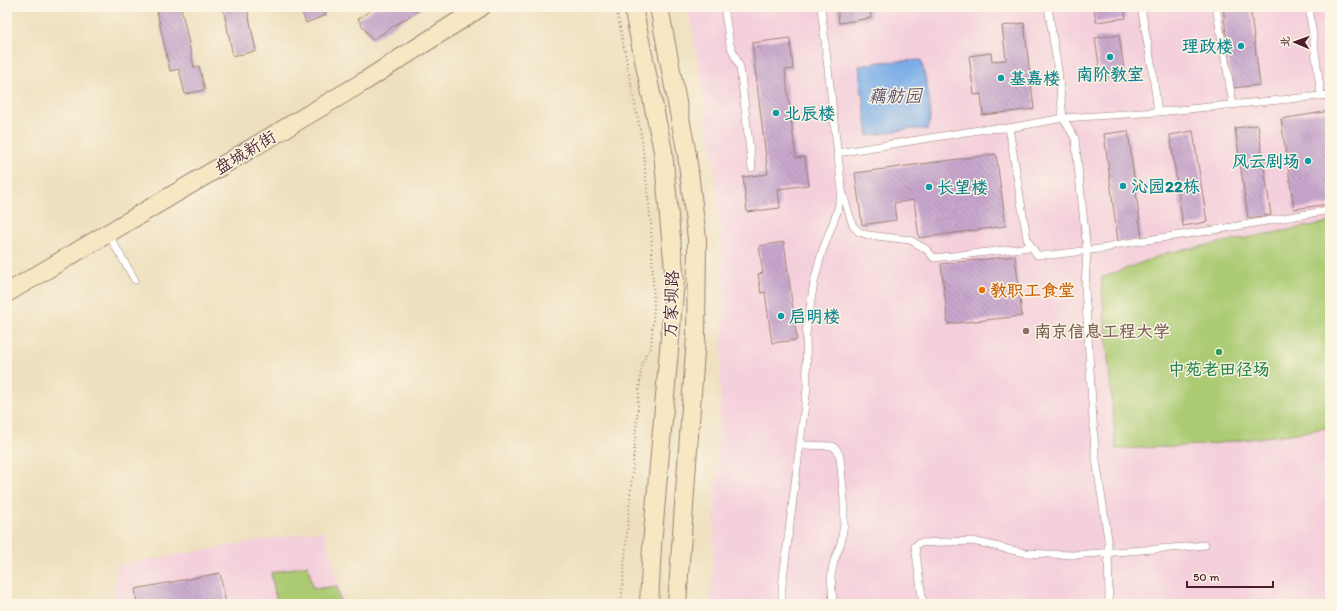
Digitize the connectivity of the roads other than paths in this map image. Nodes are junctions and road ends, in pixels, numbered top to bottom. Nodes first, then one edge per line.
1 (480, 7) edge
2 (633, 7) edge
3 (659, 7) edge
4 (724, 7) edge
5 (820, 7) edge
6 (1048, 7) edge
7 (1140, 7) edge
8 (1216, 7) edge
9 (1309, 7) edge
10 (1321, 95) junction
11 (1330, 95) edge
12 (1233, 104) junction
13 (1158, 112) junction
14 (1064, 118) junction
15 (1009, 128) junction
16 (836, 153) junction
17 (752, 168) dead end
18 (842, 191) junction
19 (1330, 210) edge
20 (108, 233) junction
21 (1031, 247) junction
22 (1086, 251) junction
23 (135, 280) dead end
24 (7, 293) edge
25 (800, 445) junction
26 (1205, 545) dead end
27 (648, 604) edge
28 (677, 604) edge
29 (782, 604) edge
30 (833, 604) edge
31 (923, 604) edge
32 (1109, 604) edge

1 - 20 main road, 盘城新街
2 - 27 main road, 万家坝路
3 - 28 main road, 万家坝路
4 - 17 lane
5 - 16 lane
6 - 14 lane
7 - 13 lane
8 - 12 lane
9 - 10 lane
10 - 11 lane
10 - 12 lane
12 - 13 lane
13 - 14 lane
14 - 15 lane
14 - 22 lane
15 - 16 lane
15 - 21 lane
16 - 18 lane
18 - 21 lane
18 - 25 lane
19 - 22 lane
20 - 23 lane
20 - 24 main road, 盘城新街
21 - 22 lane
22 - 32 lane
25 - 29 lane
25 - 30 lane
26 - 31 lane

